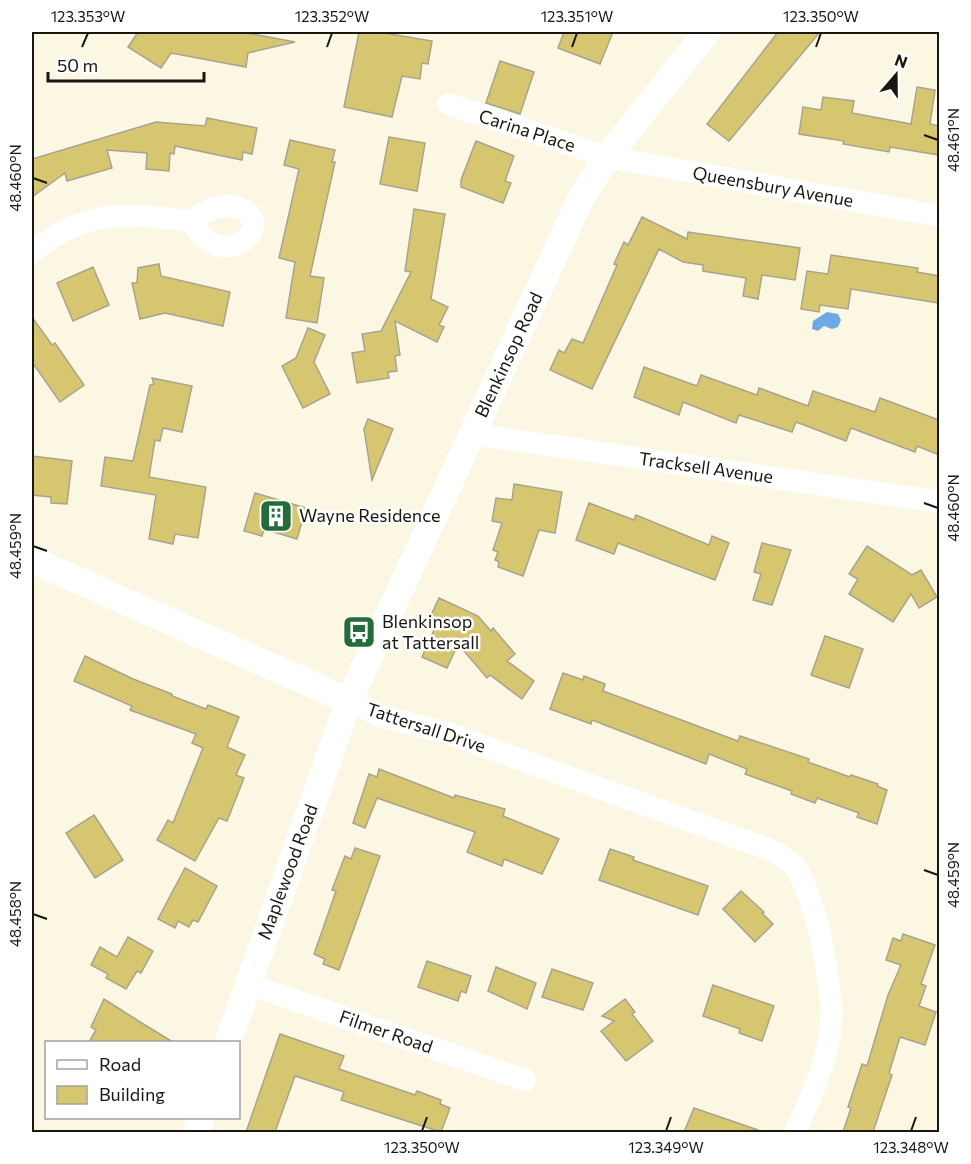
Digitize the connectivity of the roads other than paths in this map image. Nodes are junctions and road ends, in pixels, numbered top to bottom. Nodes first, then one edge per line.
1 (707, 32) edge
2 (448, 104) dead end
3 (607, 157) junction
4 (939, 216) edge
5 (190, 221) dead end
6 (32, 252) edge
7 (472, 434) junction
8 (939, 502) edge
9 (32, 560) edge
10 (349, 701) junction
11 (248, 984) junction
12 (228, 1041) edge
13 (525, 1080) dead end
14 (795, 1132) edge

1 - 3 street, Blenkinsop Road
2 - 3 street, Carina Place
3 - 4 street, Queensbury Avenue
3 - 7 street, Blenkinsop Road
5 - 6 street
7 - 8 street, Tracksell Avenue
7 - 10 street, Blenkinsop Road
9 - 10 street, Tattersall Drive
10 - 11 street, Maplewood Road
10 - 14 street, Tattersall Drive
11 - 12 street, Maplewood Road
11 - 13 street, Filmer Road

